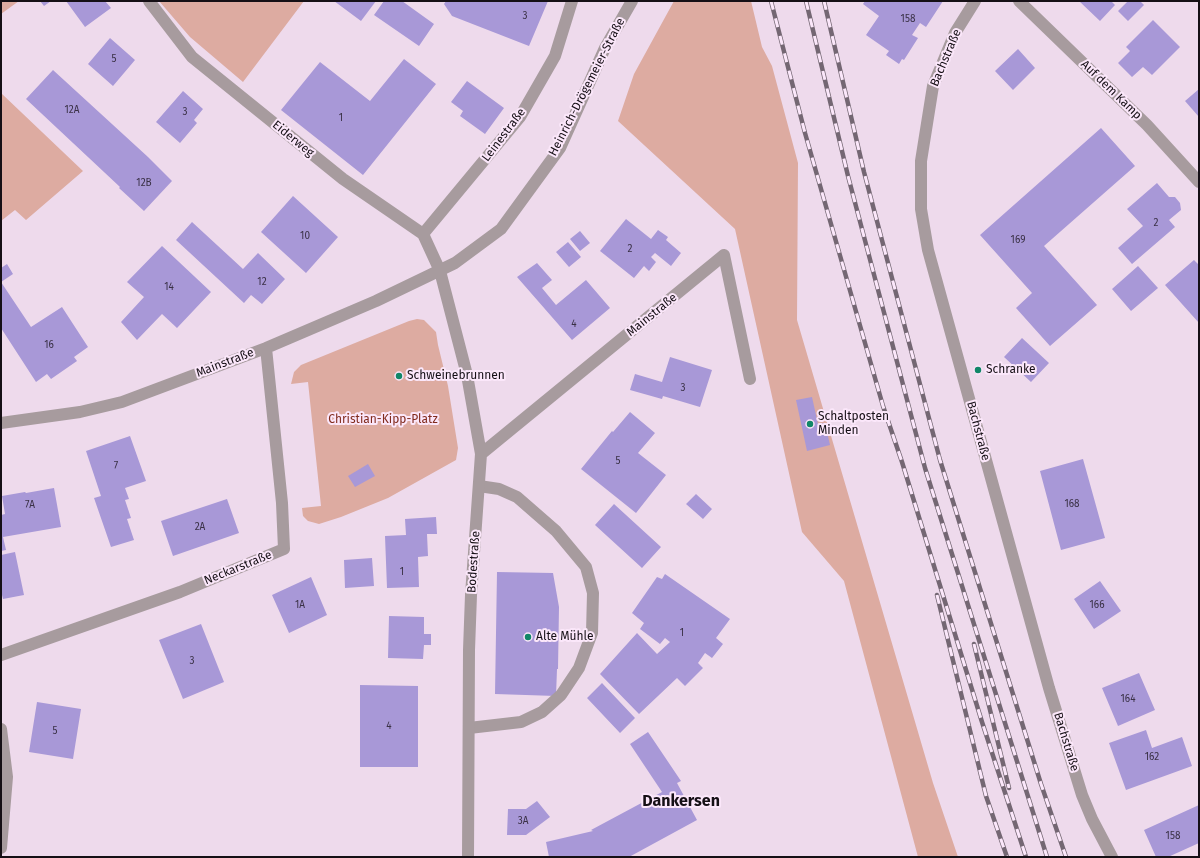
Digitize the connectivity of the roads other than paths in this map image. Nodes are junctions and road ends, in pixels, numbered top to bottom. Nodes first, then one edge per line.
1 (149, 1) edge
2 (572, 1) edge
3 (632, 1) edge
4 (975, 1) edge
5 (1019, 1) edge
6 (1199, 182) edge
7 (423, 234) junction
8 (440, 271) junction
9 (266, 348) junction
10 (750, 379) dead end
11 (1, 423) edge
12 (481, 454) junction
13 (479, 486) junction
14 (1, 655) edge
15 (469, 728) junction
16 (1, 729) edge
17 (1, 848) edge
18 (468, 857) edge
19 (1112, 857) edge

1 - 7 street, Eiderweg
2 - 7 street, Leinestraße
3 - 8 street, Heinrich-Drögemeier-Straße
4 - 19 street, Bachstraße
5 - 6 street, Auf dem Kamp
7 - 8 street
8 - 9 street, Mainstraße
8 - 12 street, Bodestraße
9 - 11 street, Mainstraße
9 - 14 street, Neckarstraße
10 - 12 street, Mainstraße
12 - 13 street, Bodestraße
13 - 15 street, Bodestraße
13 - 15 street
15 - 18 street, Bodestraße
16 - 17 street

